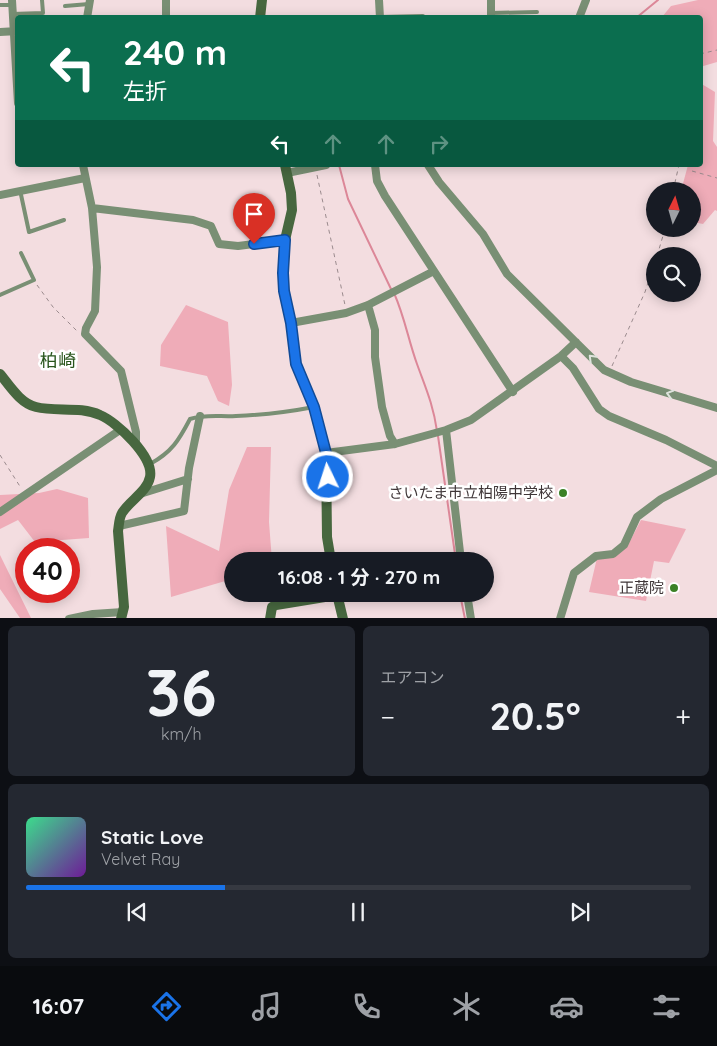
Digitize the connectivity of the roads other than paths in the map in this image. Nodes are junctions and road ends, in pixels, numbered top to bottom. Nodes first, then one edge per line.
1 (42, 0) edge
2 (166, 0) edge
3 (262, 0) edge
4 (379, 0) edge
5 (490, 0) edge
6 (586, 0) edge
7 (12, 2) edge
8 (89, 2) edge
9 (0, 5) edge
10 (65, 6) dead end
11 (537, 12) dead end
12 (12, 14) junction
13 (87, 15) edge
14 (166, 15) edge
15 (260, 15) edge
16 (380, 15) edge
17 (491, 15) edge
18 (580, 15) edge
19 (15, 31) edge
20 (0, 32) edge
21 (83, 167) edge
22 (316, 167) edge
23 (375, 167) edge
24 (429, 167) edge
25 (286, 169) edge
26 (85, 178) junction
27 (20, 190) junction
28 (0, 195) edge
29 (92, 208) junction
30 (64, 220) dead end
31 (285, 240) junction
32 (21, 253) dead end
33 (434, 271) junction
34 (0, 295) edge
35 (368, 305) junction
36 (291, 323) junction
37 (576, 342) junction
38 (561, 356) junction
39 (0, 374) edge
40 (513, 392) junction
41 (314, 407) junction
42 (717, 408) edge
43 (200, 416) junction
44 (120, 430) junction
45 (446, 430) junction
46 (136, 444) junction
47 (395, 444) junction
48 (326, 453) junction
49 (150, 464) junction
50 (717, 468) edge
51 (188, 480) junction
52 (140, 494) junction
53 (0, 512) edge
54 (118, 526) junction
55 (330, 552) edge
56 (460, 552) edge
57 (288, 602) edge
58 (339, 602) edge
59 (468, 602) edge
60 (122, 615) edge
61 (69, 618) edge
62 (270, 618) edge
63 (343, 618) edge
64 (470, 618) edge
65 (560, 618) edge

1 - 12 lane
2 - 14 street
3 - 15 street
4 - 16 street
5 - 17 street
6 - 18 street
7 - 9 lane
7 - 12 street
8 - 10 lane
8 - 13 street
11 - 17 lane
12 - 19 street
19 - 20 street
21 - 26 street
22 - 25 street
23 - 33 street
24 - 37 street
25 - 31 street
26 - 27 street
26 - 29 street
27 - 28 street
27 - 30 lane
29 - 31 street
29 - 46 street
31 - 36 street
32 - 34 lane
33 - 35 street
33 - 40 street
35 - 36 street
35 - 47 street
36 - 41 street
37 - 38 street
42 -> 37 street
38 - 40 street
38 - 50 street
39 - 44 street
40 - 45 street
41 - 43 lane
41 - 48 street
43 - 49 lane
43 - 51 street
44 - 46 street
44 - 53 street
45 - 47 street
45 - 56 street
46 - 49 street
47 - 48 street
48 - 55 street
49 - 52 street
50 - 65 street
51 - 52 street
51 - 54 street
52 - 54 street
54 - 60 street
57 - 62 street
58 - 63 street
59 - 64 street
60 - 61 street

